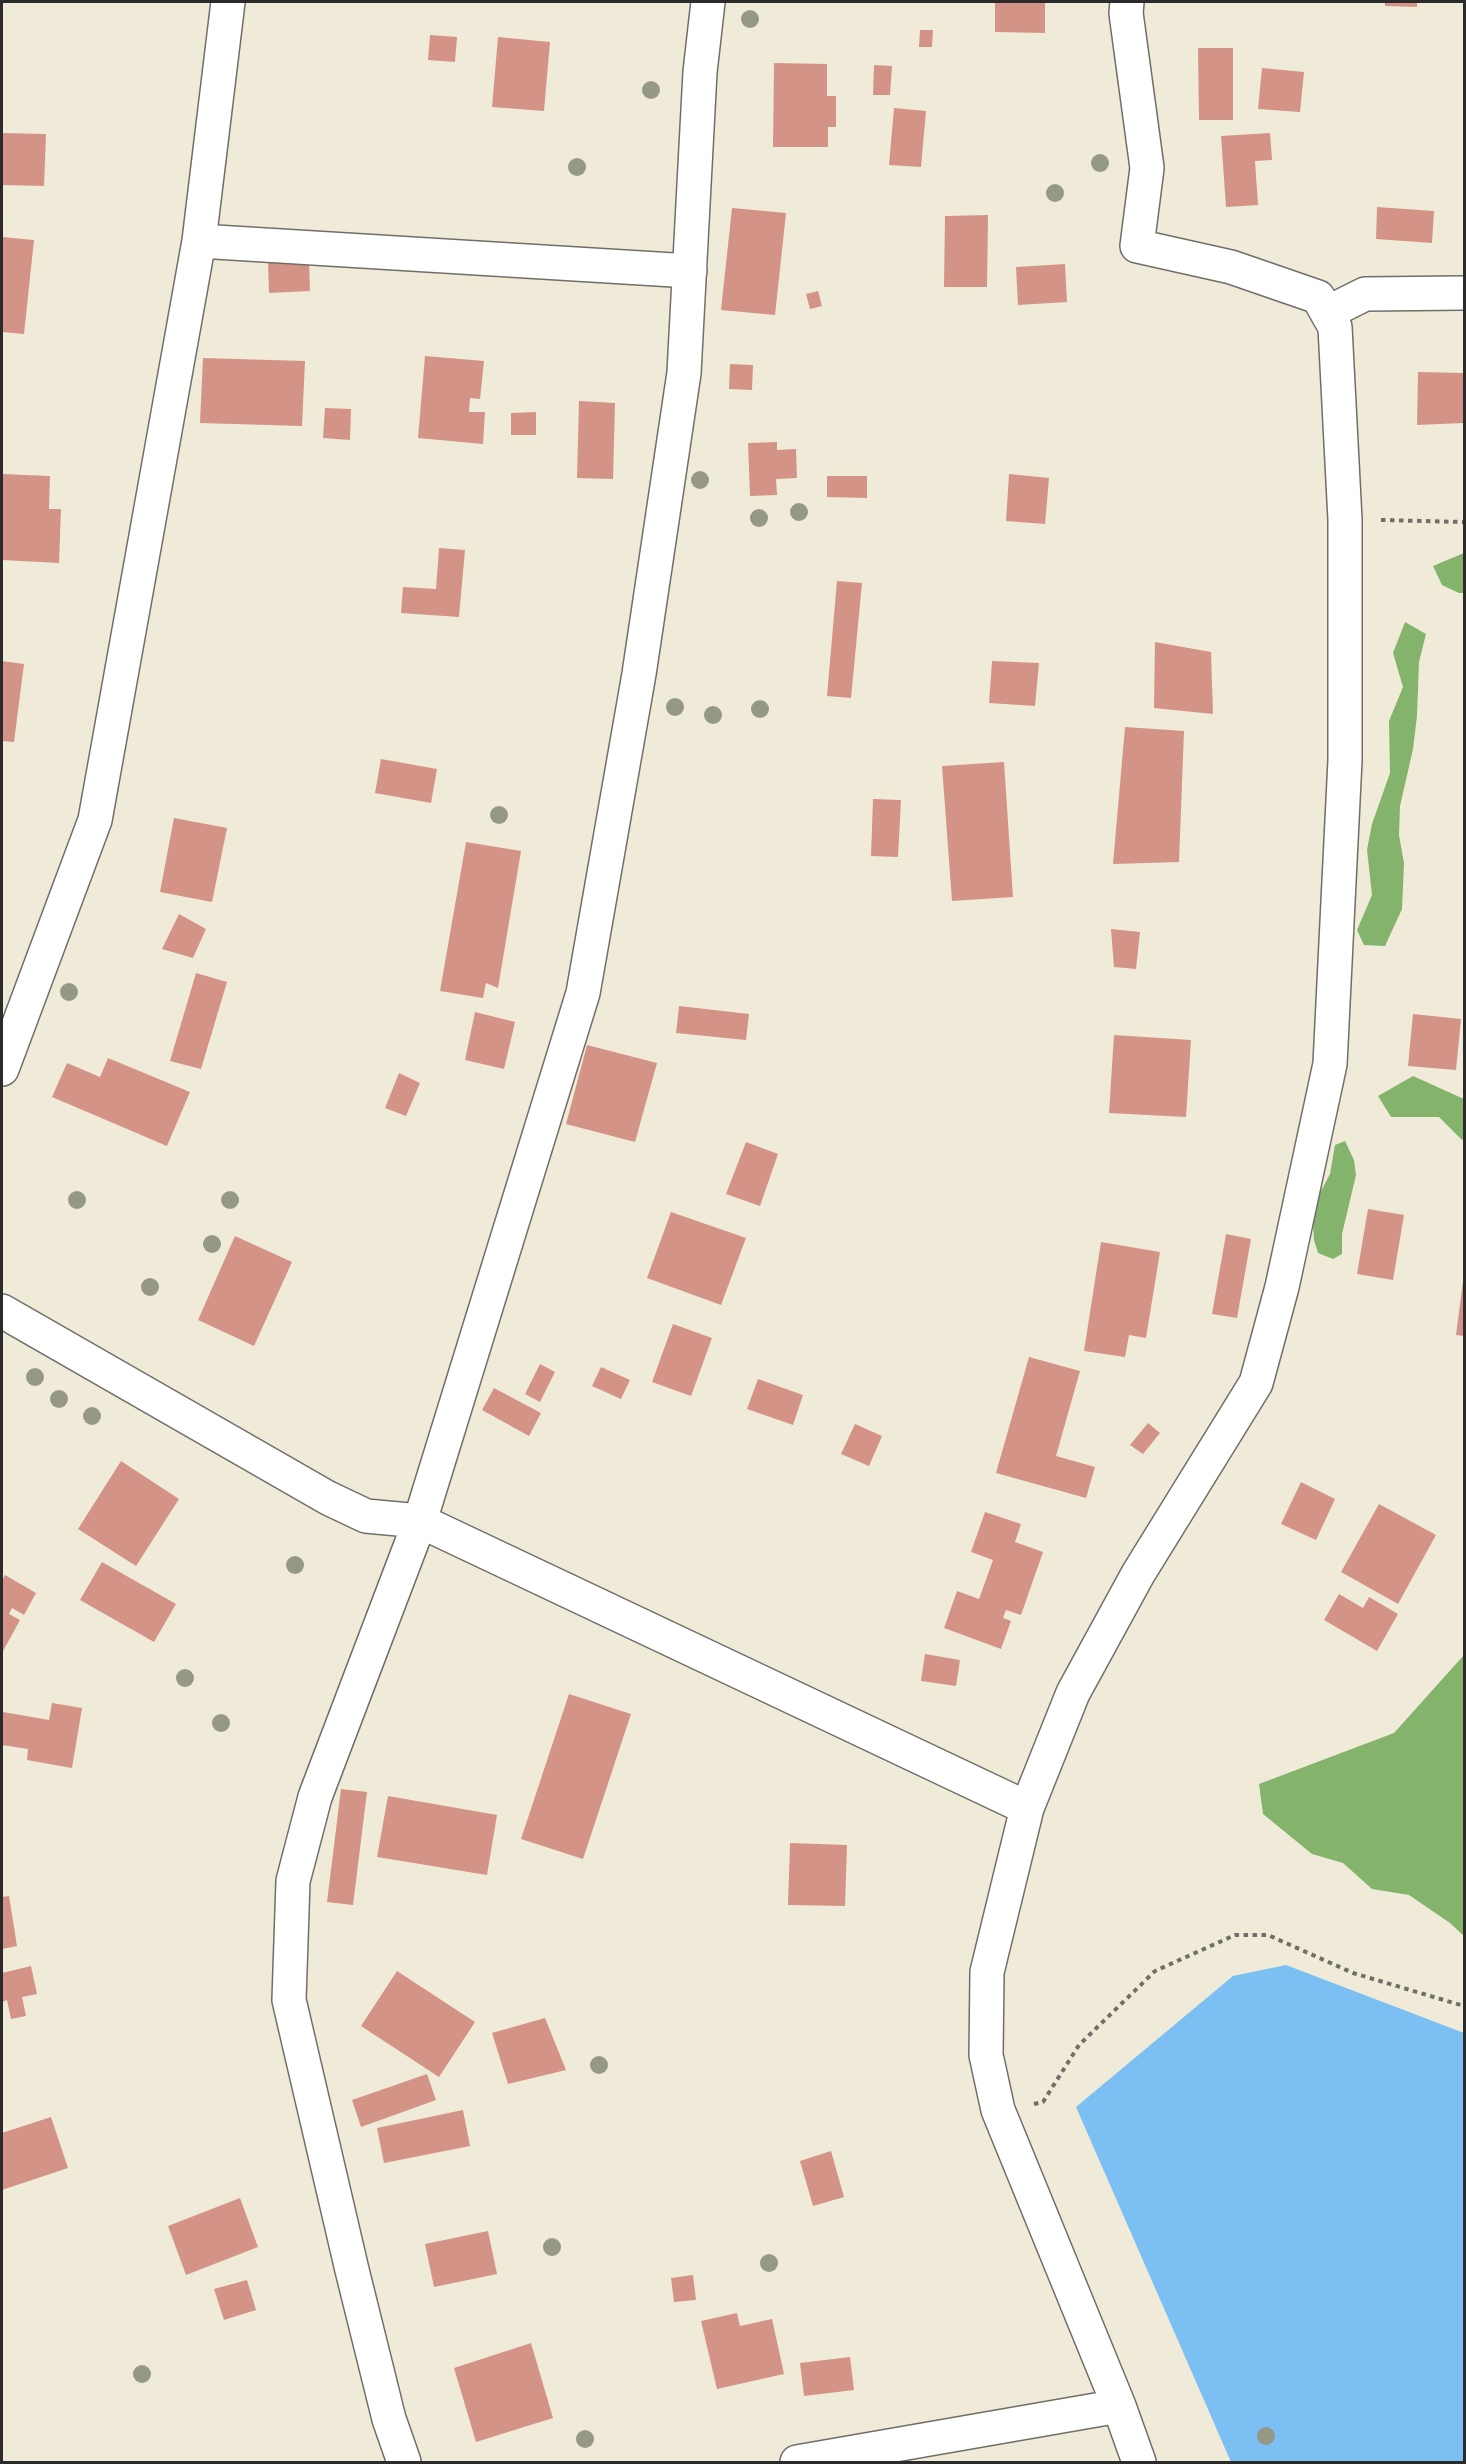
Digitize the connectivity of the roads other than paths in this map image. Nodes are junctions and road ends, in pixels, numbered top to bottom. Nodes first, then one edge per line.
1 (228, 2) edge
2 (708, 2) edge
3 (1127, 2) edge
4 (198, 241) junction
5 (690, 271) junction
6 (1464, 293) edge
7 (1327, 313) junction
8 (4, 1056) edge
9 (2, 1311) edge
10 (420, 1521) junction
11 (1027, 1808) junction
12 (1119, 2406) junction
13 (404, 2463) edge
14 (798, 2463) edge
15 (1139, 2463) edge

1 - 4 street
2 - 5 street
3 - 7 street
4 - 5 street
4 - 8 street
5 - 10 street
6 - 7 street
7 - 11 street
9 - 10 street
10 - 11 street
10 - 13 street
11 - 12 street
12 - 14 street
12 - 15 street

